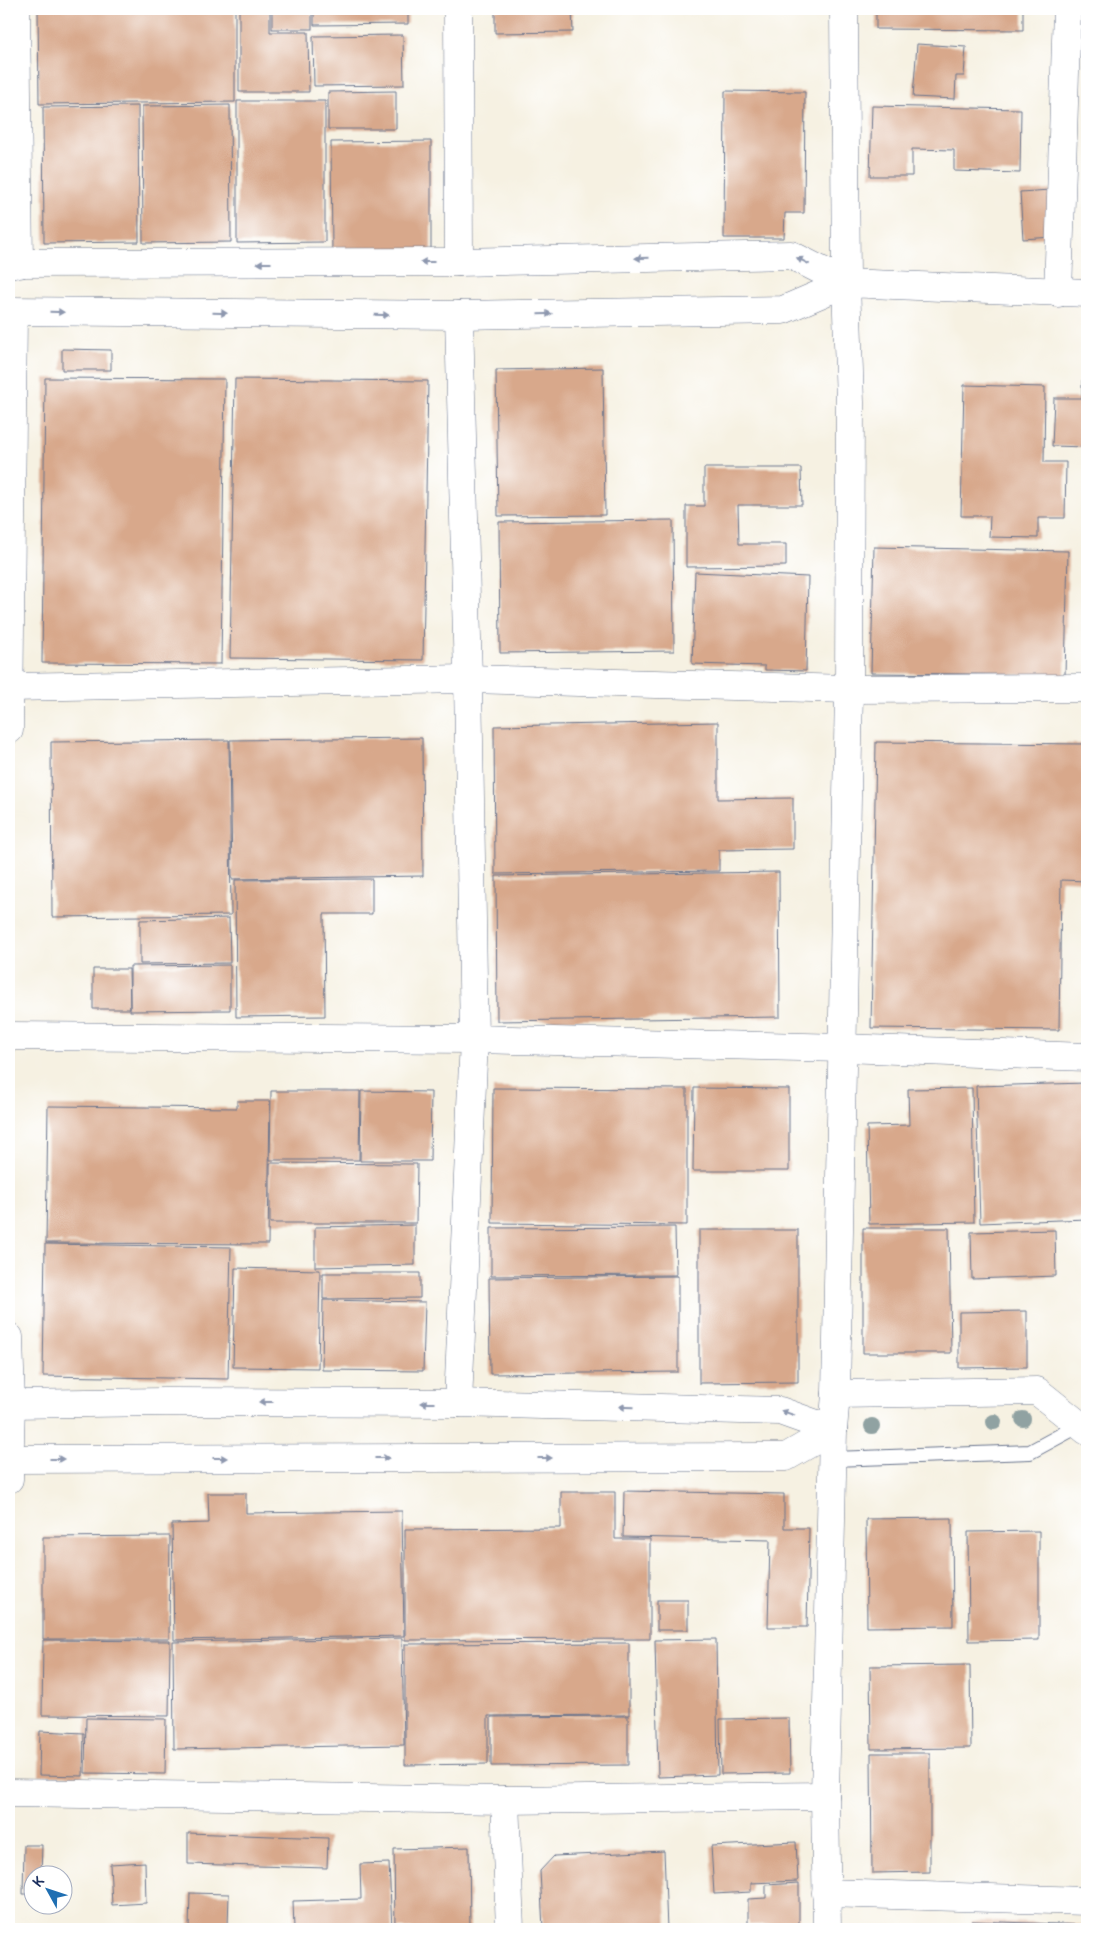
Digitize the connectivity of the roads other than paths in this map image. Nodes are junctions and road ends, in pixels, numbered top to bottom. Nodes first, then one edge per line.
1 (16, 9) edge
2 (458, 9) edge
3 (844, 9) edge
4 (1067, 9) edge
5 (459, 262) junction
6 (14, 264) edge
7 (846, 283) junction
8 (1058, 293) junction
9 (1087, 293) edge
10 (11, 311) edge
11 (458, 315) junction
12 (468, 679) junction
13 (9, 687) edge
14 (1087, 688) edge
15 (849, 689) junction
16 (9, 730) edge
17 (9, 1036) edge
18 (474, 1039) junction
19 (844, 1048) junction
20 (1087, 1057) edge
21 (9, 1337) edge
22 (836, 1394) junction
23 (458, 1403) junction
24 (10, 1404) edge
25 (1084, 1428) edge
26 (833, 1430) junction
27 (9, 1459) edge
28 (833, 1459) junction
29 (9, 1479) edge
30 (9, 1793) edge
31 (826, 1796) junction
32 (505, 1800) junction
33 (826, 1893) junction
34 (1087, 1901) edge
35 (510, 1929) edge
36 (827, 1929) edge

1 - 6 street
2 - 5 street
3 - 7 street
4 - 8 street
5 -> 6 street
7 -> 5 street
7 - 8 street
11 -> 7 street
7 - 15 street
8 - 9 street
10 -> 11 street
10 - 13 street
11 - 12 street
12 - 13 street
12 - 15 street
12 - 18 street
13 - 16 street
14 - 15 street
15 - 19 street
17 - 18 street
18 - 19 street
18 - 23 street
19 - 20 street
19 - 22 street
21 - 24 street
22 - 25 street
22 - 26 street
23 -> 24 street
26 -> 23 street
24 - 27 street
25 - 28 lane
27 -> 26 street
26 - 28 street
27 - 29 street
28 - 31 street
30 - 32 street
31 - 32 street
31 - 33 street
32 - 35 street
33 - 34 street
33 - 36 street

